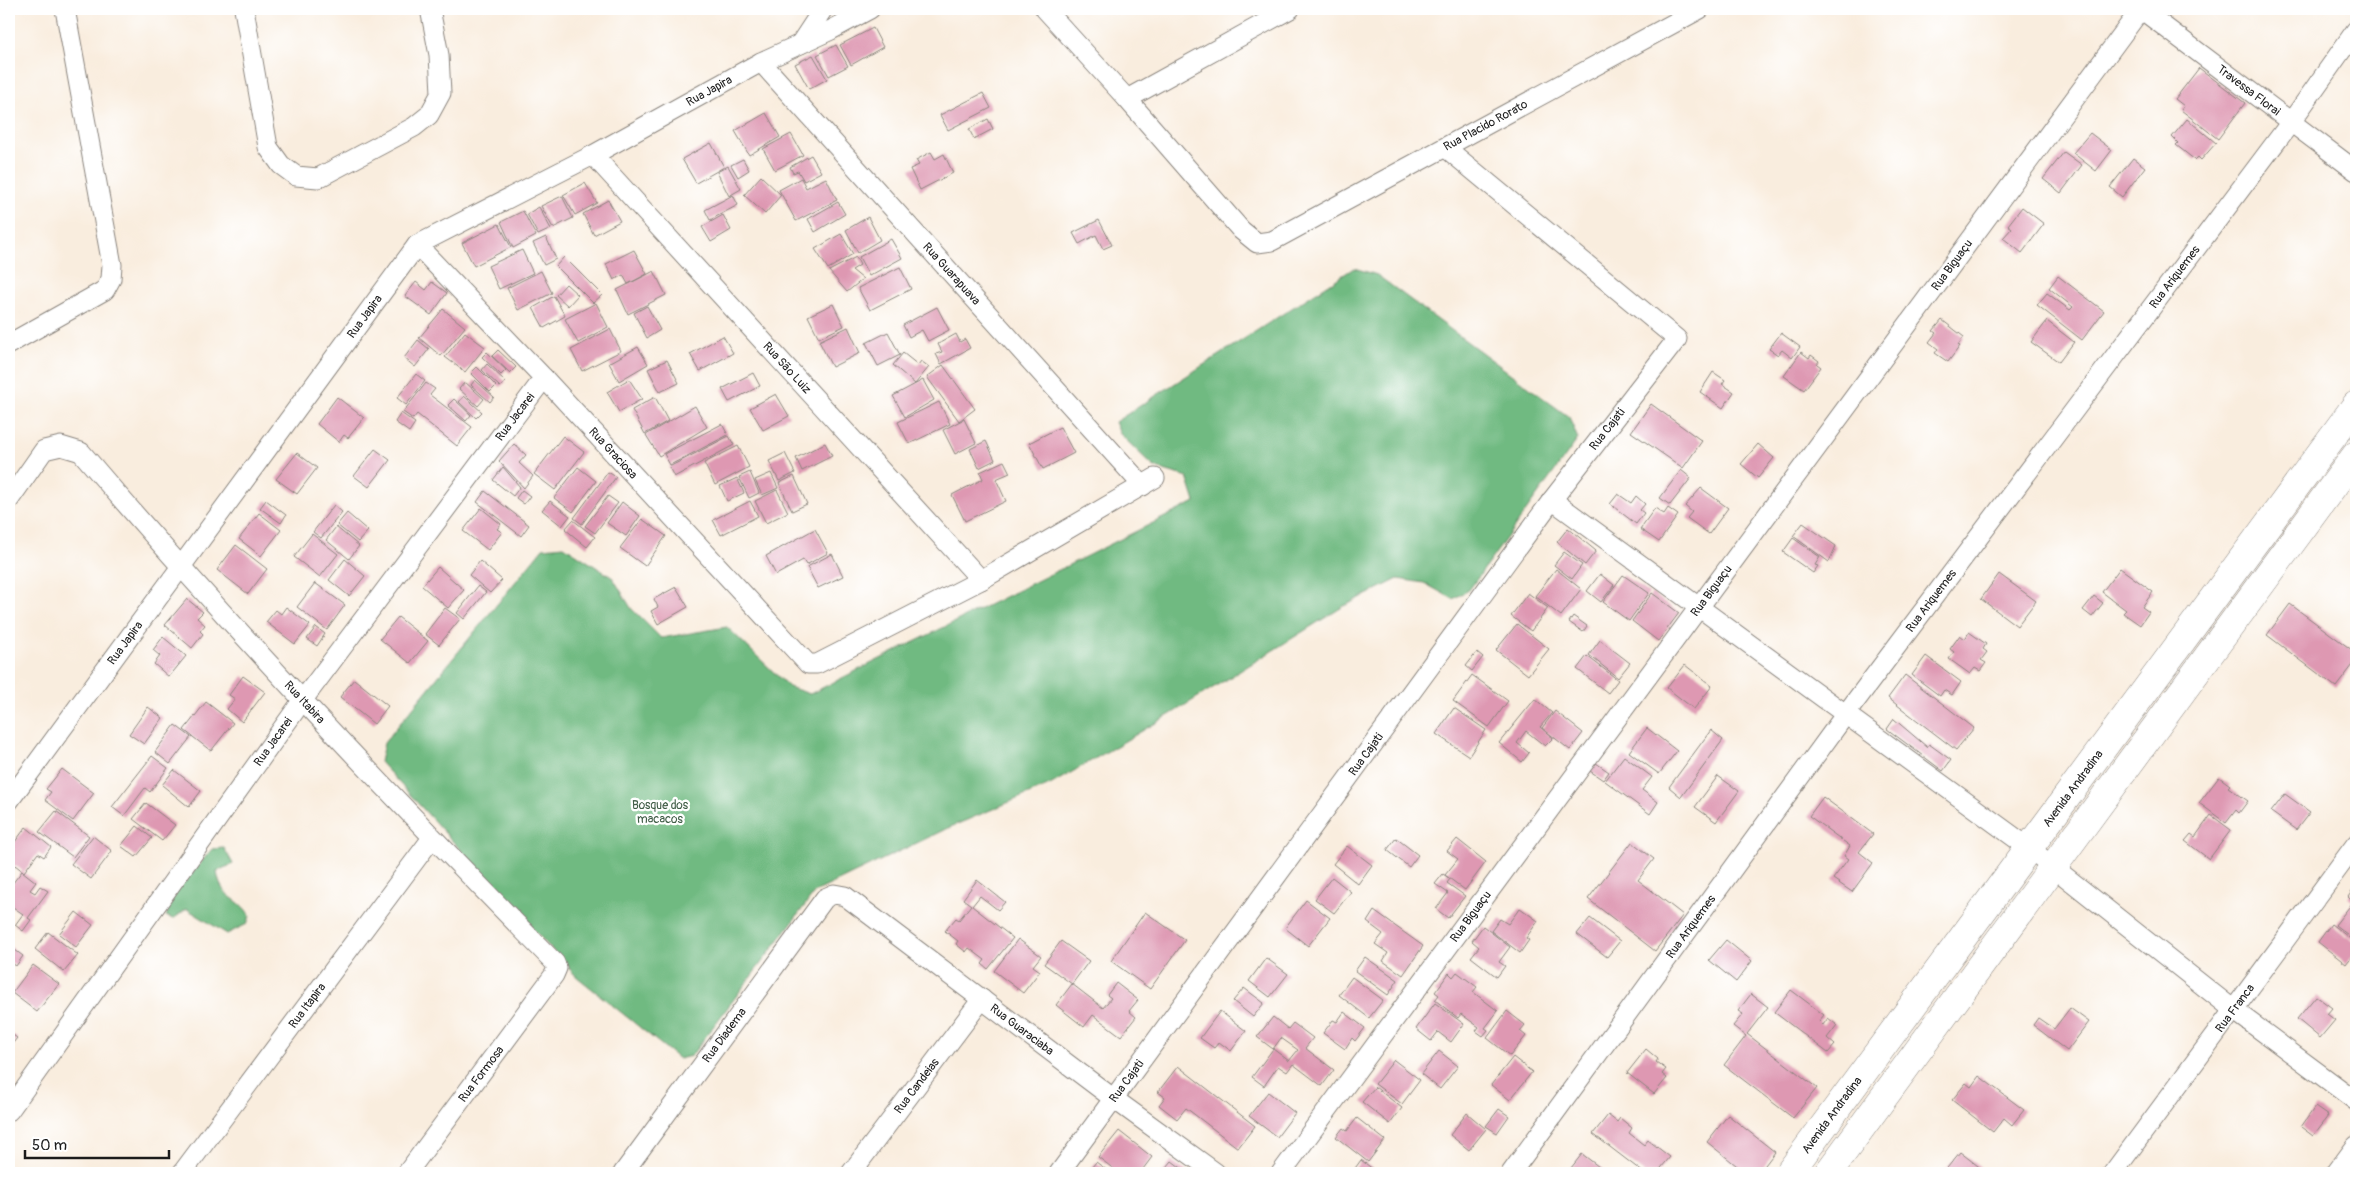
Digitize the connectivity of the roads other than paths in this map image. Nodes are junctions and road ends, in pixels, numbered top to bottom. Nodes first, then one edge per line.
1 (64, 9) edge
2 (244, 9) edge
3 (430, 9) edge
4 (823, 9) edge
5 (870, 9) edge
6 (1045, 9) edge
7 (1290, 9) edge
8 (1700, 9) edge
9 (2141, 9) edge
10 (2356, 30) edge
11 (800, 44) junction
12 (761, 62) junction
13 (1127, 99) junction
14 (2291, 122) junction
15 (1446, 148) junction
16 (593, 155) junction
17 (2356, 171) edge
18 (417, 245) junction
19 (9, 344) edge
20 (544, 378) junction
21 (2356, 405) edge
22 (2356, 455) edge
23 (9, 500) edge
24 (1552, 500) junction
25 (180, 568) junction
26 (981, 580) junction
27 (1698, 608) junction
28 (302, 701) junction
29 (1845, 715) junction
30 (9, 801) edge
31 (432, 838) junction
32 (2356, 844) edge
33 (2029, 848) junction
34 (2054, 866) junction
35 (825, 898) joint
36 (554, 975) joint
37 (982, 998) junction
38 (2236, 1011) junction
39 (1114, 1099) junction
40 (2356, 1100) edge
41 (9, 1111) edge
42 (2356, 1146) edge
43 (182, 1173) edge
44 (407, 1173) edge
45 (623, 1173) edge
46 (851, 1173) edge
47 (1059, 1173) edge
48 (1216, 1173) edge
49 (1281, 1173) edge
50 (1511, 1173) edge
51 (1789, 1173) edge
52 (1828, 1173) edge
53 (2113, 1173) edge
54 (2336, 1173) edge

1 - 19 street
2 - 3 street
4 - 11 street
5 - 11 street, Rua Japira
6 - 13 street
7 - 13 street
8 - 15 street, Rua Placido Rorato
9 - 14 street, Travessa Florai
9 - 27 street, Rua Biguaçu
10 - 14 street, Rua Ariquemes
11 - 12 street, Rua Japira
12 - 16 street, Rua Japira
12 - 26 street, Rua Guarapuava
13 - 15 street, Rua Placido Rorato
14 - 17 street, Travessa Florai
14 - 29 street, Rua Ariquemes
15 - 24 street, Rua Cajati
16 - 18 street, Rua Japira
16 - 26 street, Rua São Luiz
18 - 20 street, Rua Graciosa
18 - 25 street, Rua Japira
20 - 26 street, Rua Graciosa
20 - 28 street, Rua Jacarei
21 - 33 main road, Avenida Andradina
22 - 34 main road
23 - 25 street, Rua Itabira
24 - 27 street
24 - 39 street, Rua Cajati
25 - 28 street, Rua Itabira
25 - 30 street, Rua Japira
27 - 29 street
27 - 49 street, Rua Biguaçu
28 - 31 street, Rua Itabira
28 - 41 street, Rua Jacarei
29 - 33 street
29 - 50 street, Rua Ariquemes
31 - 36 street, Rua Itabira
31 - 43 street, Rua Itapira
32 - 38 street, Rua Franca
33 - 34 street
33 - 51 main road, Avenida Andradina
34 - 38 street
34 - 52 main road
35 - 37 street, Rua Guaraciaba
35 - 45 street, Rua Diadema
36 - 44 street, Rua Formosa
37 - 39 street, Rua Guaraciaba
37 - 46 street, Rua Candeias
38 - 40 street
38 - 53 street, Rua Franca
39 - 47 street, Rua Cajati
39 - 48 street, Rua Guaraciaba
42 - 54 street

